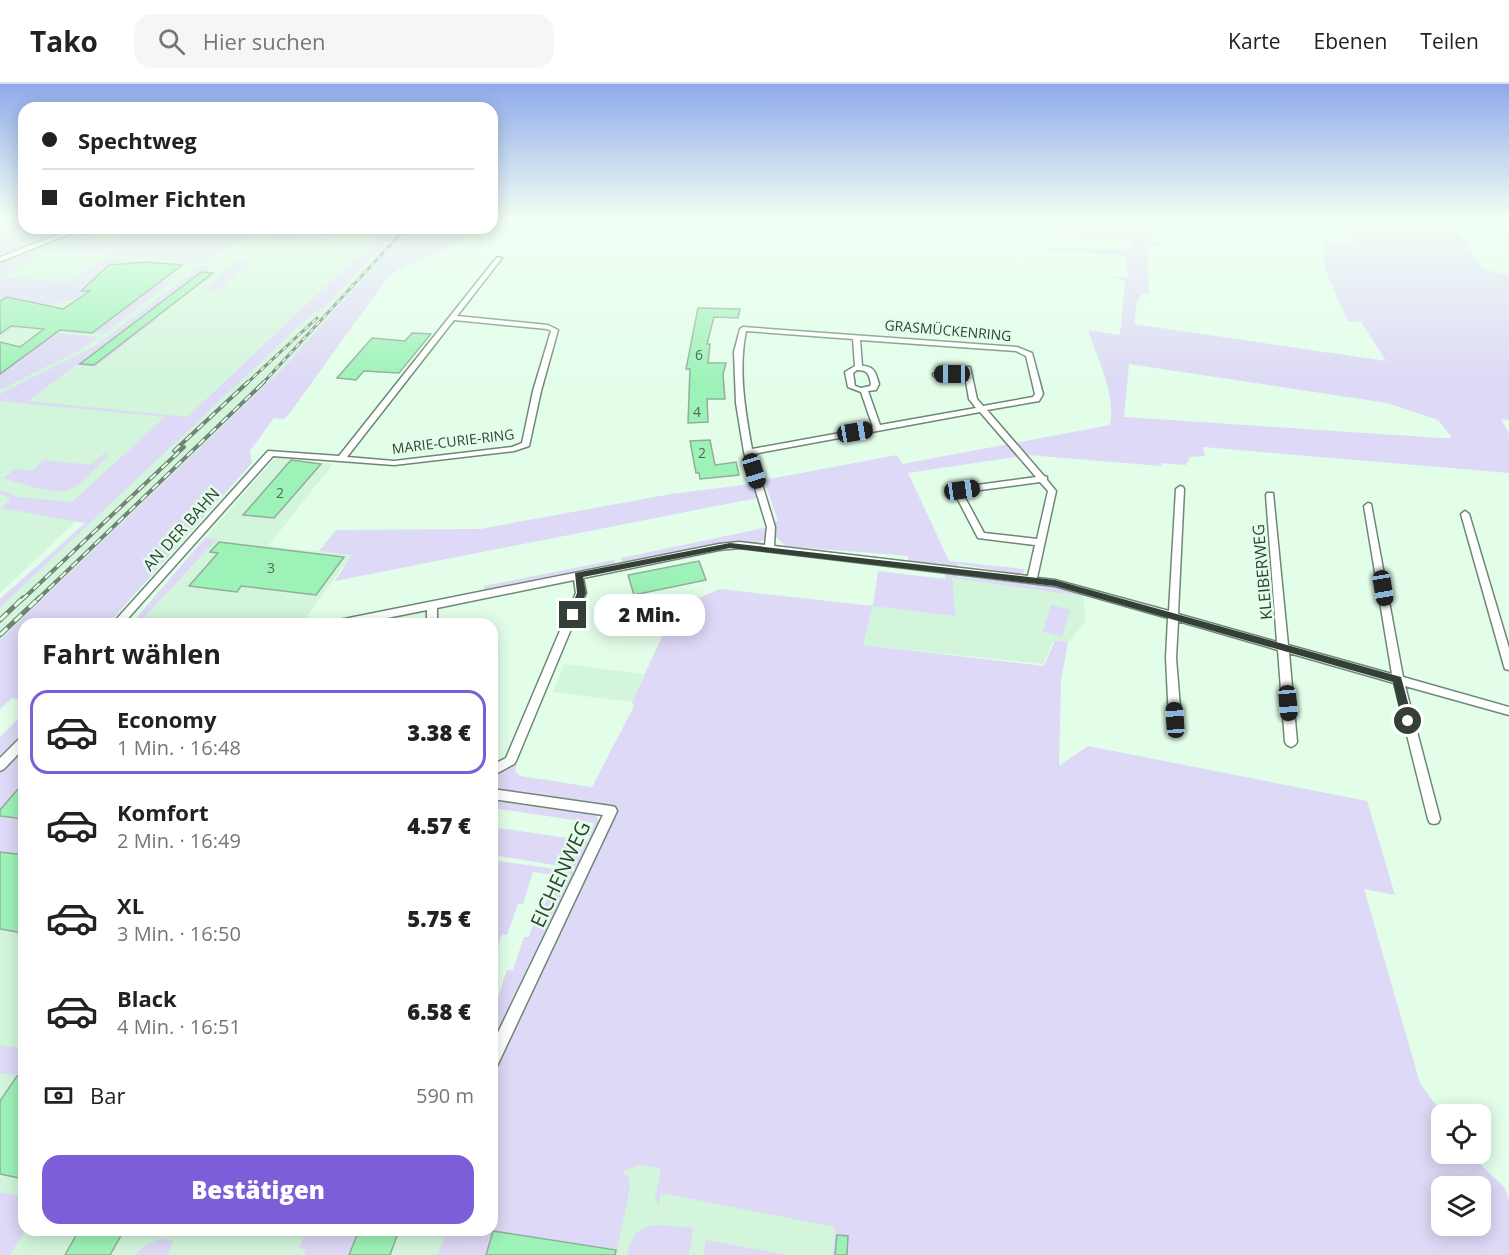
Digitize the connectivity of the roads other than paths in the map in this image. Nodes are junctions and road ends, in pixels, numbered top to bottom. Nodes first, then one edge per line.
1 (487, 274) edge
2 (452, 318) junction
3 (856, 336) junction
4 (858, 367) junction
5 (937, 374) dead end
6 (864, 390) junction
7 (983, 409) junction
8 (877, 429) junction
9 (748, 452) junction
10 (268, 454) joint
11 (342, 458) junction
12 (1044, 479) junction
13 (1180, 489) dead end
14 (1270, 495) dead end
15 (1368, 506) dead end
16 (1465, 514) dead end
17 (1041, 543) junction
18 (769, 548) junction
19 (578, 575) junction
20 (1032, 580) junction
21 (432, 605) junction
22 (1174, 615) junction
23 (122, 618) edge
24 (368, 618) edge
25 (432, 618) edge
26 (1283, 646) junction
27 (1509, 666) edge
28 (1398, 679) junction
29 (1509, 711) edge
30 (1175, 720) dead end
31 (1291, 742) dead end
32 (18, 747) edge
33 (0, 766) edge
34 (498, 768) edge
35 (498, 795) edge
36 (1434, 819) dead end
37 (498, 1048) edge

1 - 2 street
2 - 11 street
2 - 11 street, MARIE-CURIE-RING
3 - 4 street
3 - 7 street, GRASMÜCKENRING
3 - 9 street, GRASMÜCKENRING
4 - 6 street
4 - 6 street
5 - 7 street
6 - 8 street
7 - 8 street, GRASMÜCKENRING
7 - 12 street
8 - 9 street, GRASMÜCKENRING
9 - 18 street
10 - 11 street, MARIE-CURIE-RING
10 - 23 street, AN DER BAHN
12 - 17 street
12 - 17 street
13 - 22 street
14 - 26 street, KLEIBERWEG
15 - 28 street
16 - 27 street
17 - 20 street
18 - 19 street
18 - 20 street
19 - 21 street
19 - 34 street
20 - 22 street
21 - 24 street
21 - 25 street
22 - 26 street
22 - 30 street
26 - 28 street
26 - 31 street, KLEIBERWEG
28 - 29 street
28 - 36 street
32 - 33 street
35 - 37 street, EICHENWEG

